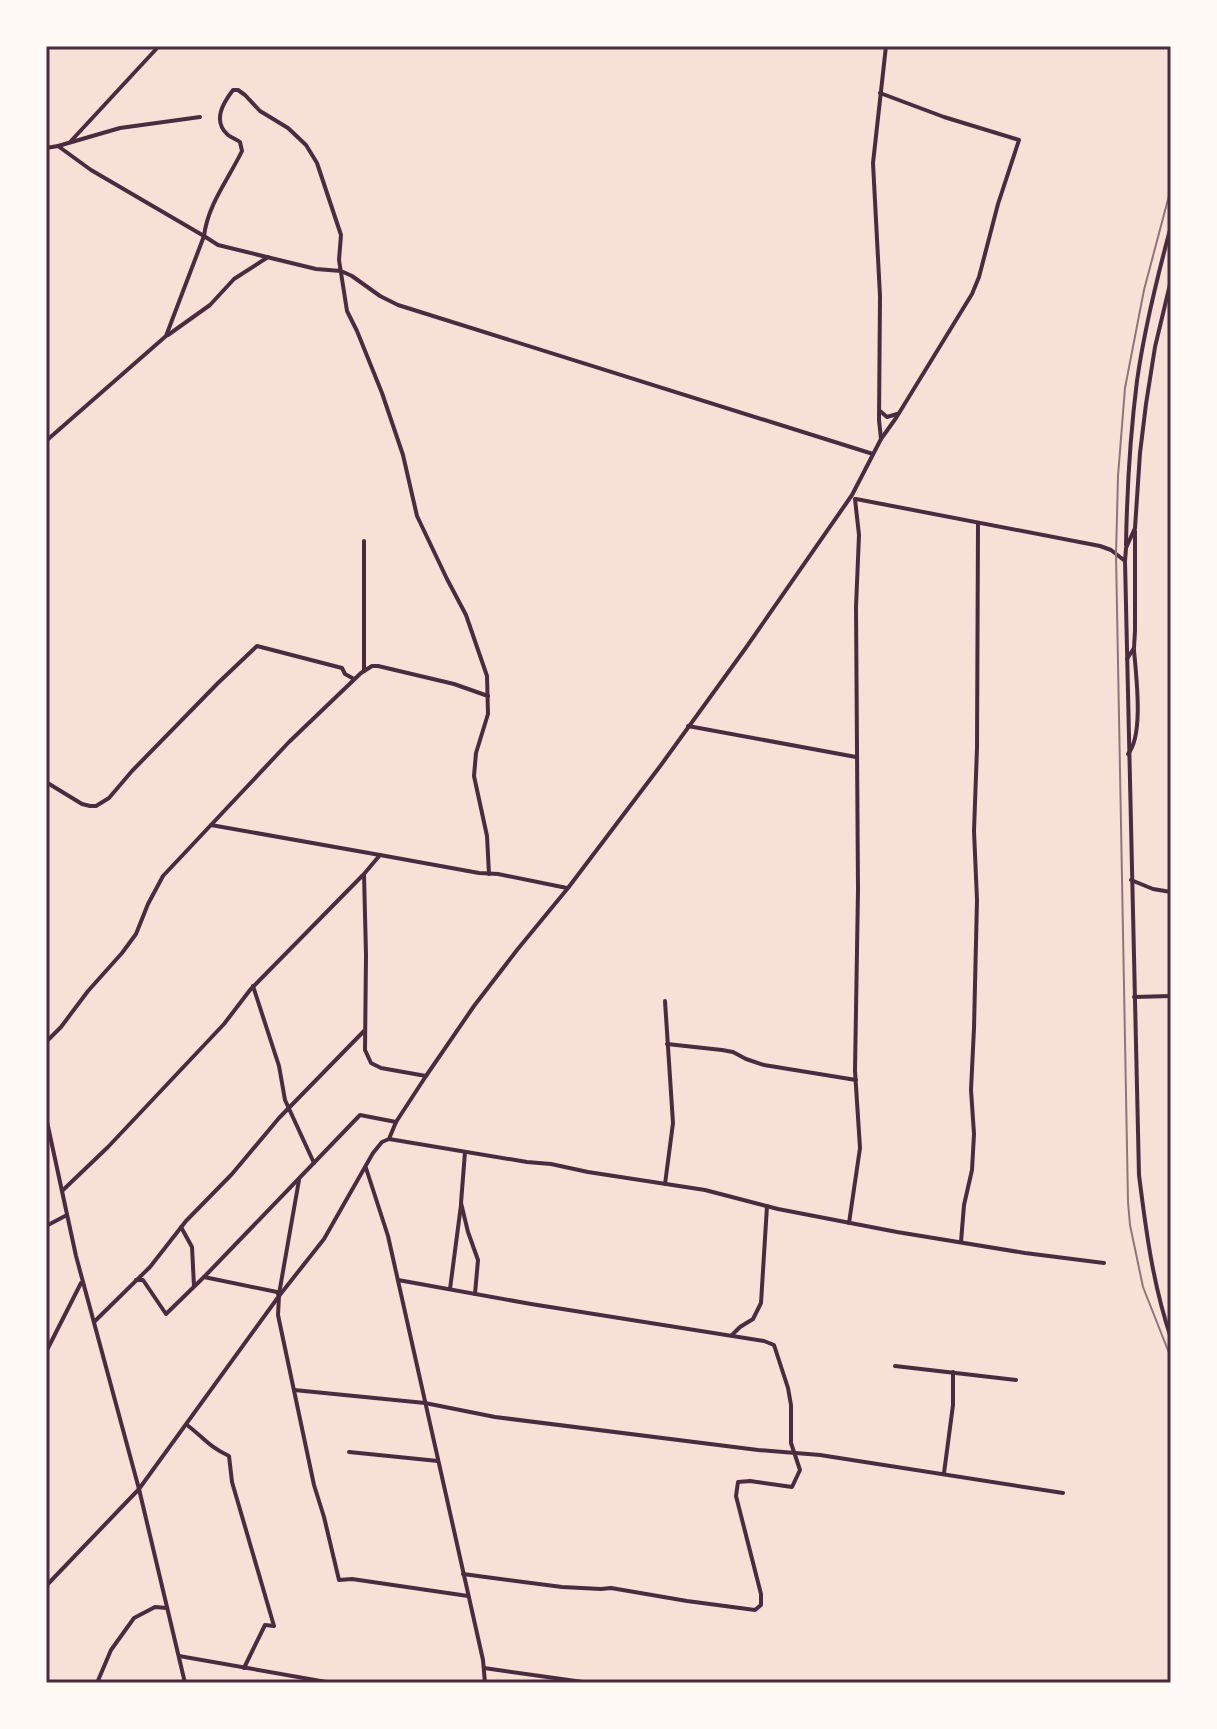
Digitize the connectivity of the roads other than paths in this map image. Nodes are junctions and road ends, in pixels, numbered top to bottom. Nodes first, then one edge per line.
1 (159, 46) edge
2 (886, 46) edge
3 (880, 93) junction
4 (200, 117) dead end
5 (69, 143) junction
6 (58, 146) junction
7 (46, 148) edge
8 (1171, 226) edge
9 (204, 236) junction
10 (268, 257) junction
11 (341, 271) junction
12 (1171, 280) edge
13 (166, 336) junction
14 (879, 409) junction
15 (899, 412) junction
16 (881, 439) junction
17 (46, 441) edge
18 (873, 454) junction
19 (854, 497) junction
20 (978, 523) junction
21 (1135, 528) junction
22 (364, 541) dead end
23 (1126, 548) junction
24 (1125, 561) junction
25 (1134, 648) junction
26 (1127, 659) junction
27 (364, 671) junction
28 (354, 679) junction
29 (488, 696) junction
30 (688, 726) junction
31 (1128, 754) junction
32 (856, 757) junction
33 (46, 782) edge
34 (211, 825) junction
35 (380, 855) junction
36 (364, 874) junction
37 (489, 874) junction
38 (1131, 880) junction
39 (568, 888) junction
40 (1171, 892) edge
41 (253, 986) junction
42 (1171, 996) edge
43 (1134, 997) junction
44 (665, 1001) dead end
45 (365, 1030) junction
46 (46, 1042) edge
47 (667, 1044) junction
48 (426, 1076) junction
49 (856, 1080) junction
50 (289, 1108) junction
51 (46, 1117) edge
52 (396, 1122) junction
53 (389, 1139) junction
54 (465, 1152) junction
55 (314, 1163) junction
56 (366, 1168) junction
57 (299, 1178) junction
58 (665, 1184) junction
59 (62, 1191) junction
60 (461, 1203) junction
61 (767, 1206) junction
62 (67, 1215) junction
63 (849, 1223) junction
64 (46, 1226) edge
65 (181, 1227) junction
66 (961, 1242) junction
67 (1104, 1263) dead end
68 (204, 1277) junction
69 (136, 1280) junction
70 (398, 1280) junction
71 (83, 1281) junction
72 (194, 1286) junction
73 (450, 1289) junction
74 (475, 1294) junction
75 (279, 1296) junction
76 (94, 1322) junction
77 (732, 1335) junction
78 (1171, 1338) edge
79 (46, 1352) edge
80 (895, 1366) dead end
81 (953, 1372) junction
82 (1016, 1380) dead end
83 (294, 1390) junction
84 (425, 1403) junction
85 (186, 1424) junction
86 (349, 1452) dead end
87 (792, 1452) junction
88 (438, 1461) junction
89 (944, 1473) junction
90 (139, 1489) junction
91 (1063, 1493) dead end
92 (463, 1574) junction
93 (46, 1586) edge
94 (468, 1596) junction
95 (167, 1608) junction
96 (179, 1656) junction
97 (244, 1668) junction
98 (484, 1668) junction
99 (97, 1683) edge
100 (185, 1683) edge
101 (332, 1683) edge
102 (485, 1683) edge
103 (590, 1683) edge

1 - 5 street
2 - 3 street
3 - 14 street
3 - 15 street
4 - 5 street
5 - 6 street
6 - 7 street
6 - 9 street
8 - 23 street
9 - 10 street
9 - 11 street
9 - 13 street
10 - 11 street
10 - 13 street
11 - 18 street
11 - 29 street
12 - 21 street
13 - 17 street
14 - 15 street
14 - 16 street
15 - 16 street
16 - 18 street
18 - 19 street
19 - 20 street
19 - 30 street
19 - 32 street
20 - 24 street
20 - 66 street
21 - 23 street
21 - 25 street
22 - 27 street
23 - 24 street
24 - 26 street
25 - 26 street
25 - 31 street
26 - 31 street
27 - 28 street
27 - 29 street
28 - 33 street
28 - 34 street
29 - 37 street
30 - 32 street
30 - 39 street
31 - 38 street
32 - 49 street
34 - 35 street
34 - 46 street
35 - 36 street
35 - 37 street
36 - 41 street
36 - 45 street
37 - 39 street
38 - 40 street
38 - 43 street
39 - 48 street
41 - 50 street
41 - 59 street
42 - 43 street
43 - 78 street
44 - 47 street
45 - 48 street
45 - 50 street
47 - 49 street
47 - 58 street
48 - 52 street
49 - 63 street
50 - 55 street
50 - 65 street
51 - 59 street
52 - 53 street
52 - 55 street
53 - 54 street
53 - 56 street
54 - 58 street
54 - 60 street
55 - 57 street
56 - 70 street
56 - 75 street
57 - 68 street
57 - 75 street
58 - 61 street
59 - 62 street
60 - 73 street
60 - 74 street
61 - 63 street
61 - 77 street
62 - 64 street
62 - 71 street
63 - 66 street
65 - 69 street
65 - 72 street
66 - 67 street
68 - 72 street
68 - 75 street
69 - 72 street
69 - 76 street
70 - 73 street
70 - 84 street
71 - 76 street
71 - 79 street
73 - 74 street
74 - 77 street
75 - 83 street
75 - 85 street
76 - 90 street
77 - 87 street
80 - 81 street
81 - 82 street
81 - 89 street
83 - 84 street
83 - 94 street
84 - 87 street
84 - 88 street
85 - 90 street
85 - 97 street
86 - 88 street
87 - 89 street
87 - 92 street
88 - 92 street
89 - 91 street
90 - 93 street
90 - 95 street
92 - 94 street
94 - 98 street
95 - 96 street
95 - 99 street
96 - 97 street
96 - 100 street
97 - 101 street
98 - 102 street
98 - 103 street

